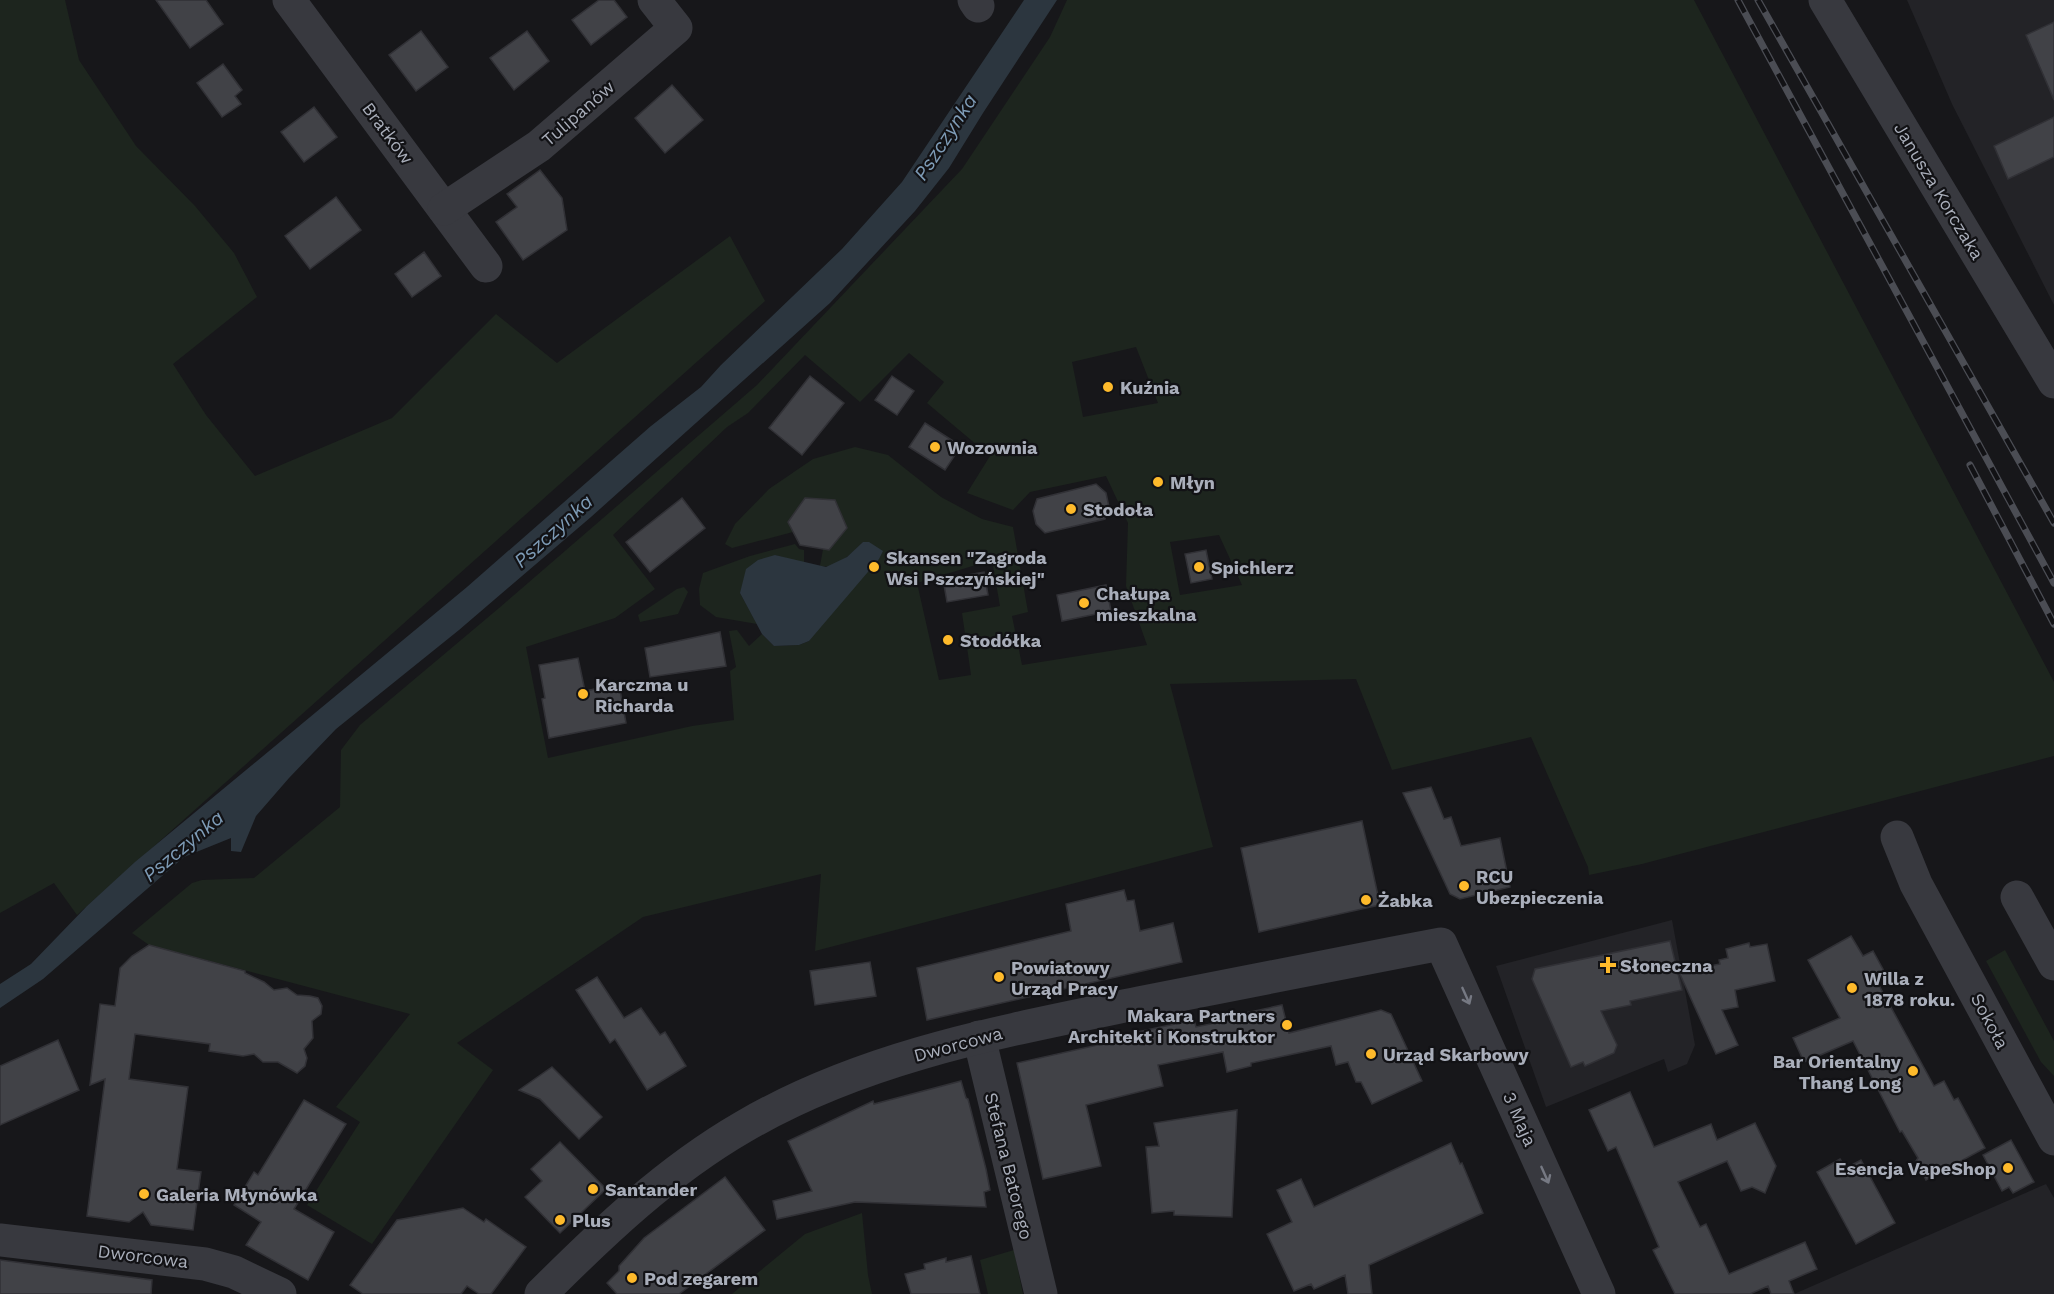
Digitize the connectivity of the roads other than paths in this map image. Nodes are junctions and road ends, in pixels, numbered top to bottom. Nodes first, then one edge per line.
1 (289, 0) edge
2 (654, 0) edge
3 (1825, 0) edge
4 (444, 209) junction
5 (486, 266) dead end
6 (2054, 382) edge
7 (1897, 837) dead end
8 (2017, 897) dead end
9 (1441, 944) joint
10 (2054, 964) edge
11 (979, 1037) junction
12 (2054, 1139) edge
13 (0, 1240) edge
14 (280, 1294) edge
15 (541, 1294) edge
16 (1041, 1294) edge
17 (1599, 1294) edge

1 - 4 street, Bratków
2 - 4 street, Tulipanów
3 - 6 street, Janusza Korczaka
4 - 5 street, Bratków
7 - 12 street, Sokoła
8 - 10 street
9 - 11 street, Dworcowa
9 -> 17 street, 3 Maja
11 - 15 street, Dworcowa
11 - 16 street, Stefana Batorego
13 - 14 street, Dworcowa

